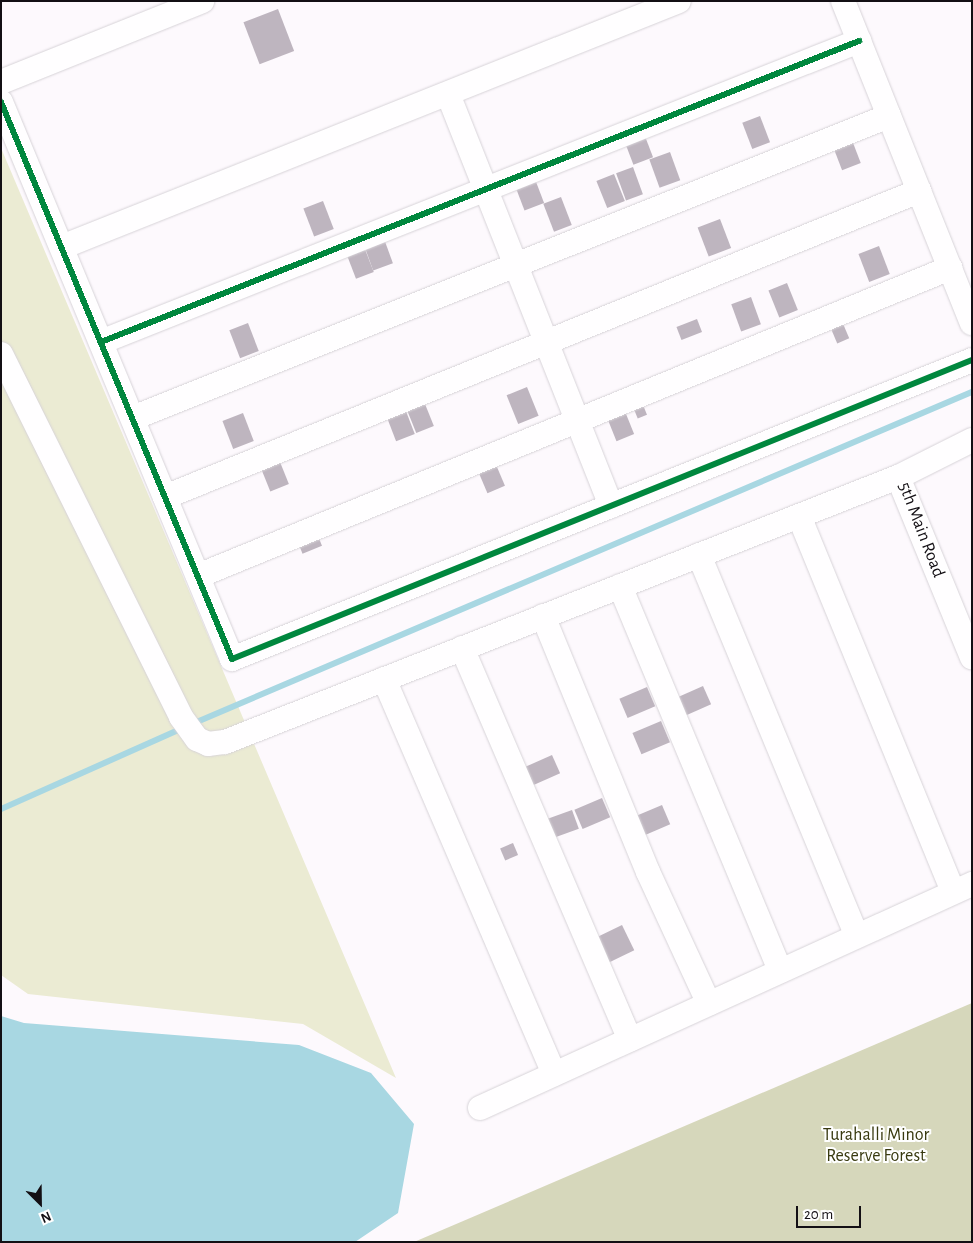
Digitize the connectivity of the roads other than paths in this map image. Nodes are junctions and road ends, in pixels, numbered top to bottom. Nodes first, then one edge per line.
1 (202, 1) edge
2 (679, 1) edge
3 (843, 1) edge
4 (859, 41) junction
5 (1, 82) edge
6 (448, 94) junction
7 (1, 102) edge
8 (889, 116) junction
9 (486, 189) junction
10 (918, 191) junction
11 (62, 247) junction
12 (516, 265) junction
13 (950, 268) junction
14 (972, 323) edge
15 (101, 342) junction
16 (546, 342) junction
17 (1, 354) edge
18 (972, 360) edge
19 (133, 418) junction
20 (577, 421) junction
21 (972, 440) edge
22 (898, 477) junction
23 (166, 497) junction
24 (611, 506) junction
25 (799, 516) junction
26 (699, 555) junction
27 (198, 576) junction
28 (620, 586) junction
29 (543, 616) junction
30 (462, 648) junction
31 (972, 656) edge
32 (384, 679) junction
33 (963, 888) edge
34 (857, 936) junction
35 (780, 971) junction
36 (709, 1004) junction
37 (630, 1040) junction
38 (554, 1074) junction
39 (480, 1108) dead end

1 - 5 street
2 - 6 street
3 - 4 street
4 - 8 street
4 - 9 street
6 - 9 street
6 - 11 street
7 - 11 street
8 - 10 street
8 - 12 street
9 - 12 street
9 - 15 street
10 - 13 street
10 - 16 street
11 - 15 street
12 - 16 street
12 - 19 street
13 - 14 street
13 - 20 street
15 - 19 street
16 - 20 street
16 - 23 street
17 - 32 street
18 - 24 street
19 - 23 street
20 - 24 street
20 - 27 street
21 - 22 street, 5th Main Road
22 - 25 street
22 - 31 street, 5th Main Road
23 - 27 street
24 - 27 street
25 - 26 street
25 - 33 street
26 - 28 street
26 - 34 street
28 - 29 street
28 - 35 street
29 - 30 street
29 - 36 street
30 - 32 street
30 - 37 street
32 - 38 street
33 - 34 street
34 - 35 street
35 - 36 street
36 - 37 street
37 - 38 street
38 - 39 street

